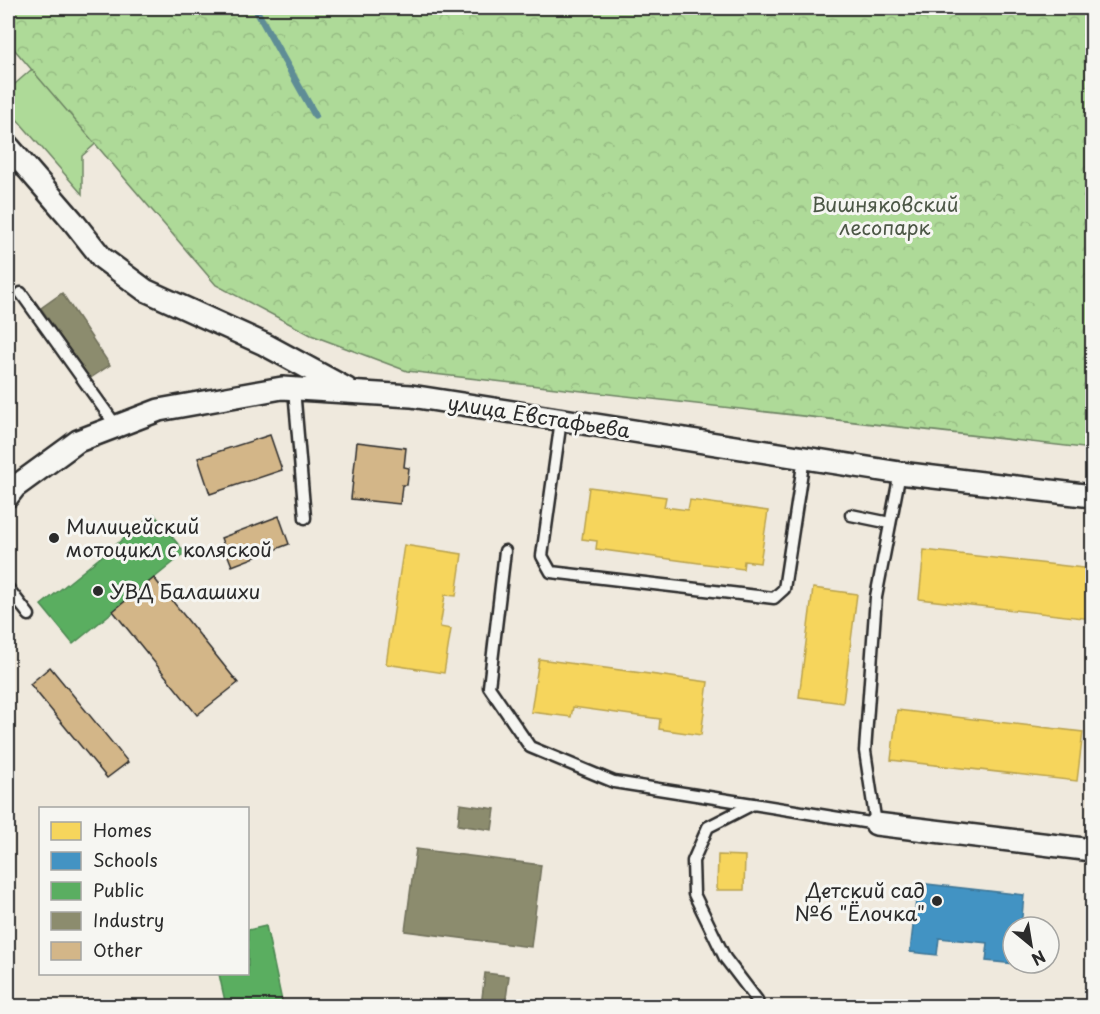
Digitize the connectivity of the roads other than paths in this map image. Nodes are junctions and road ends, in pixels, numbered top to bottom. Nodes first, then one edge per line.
1 (8, 146) edge
2 (21, 293) dead end
3 (294, 389) junction
4 (351, 391) junction
5 (561, 420) junction
6 (117, 427) junction
7 (804, 458) junction
8 (900, 473) junction
9 (8, 496) edge
10 (1092, 496) edge
11 (851, 515) dead end
12 (305, 518) dead end
13 (890, 523) junction
14 (505, 550) dead end
15 (8, 588) edge
16 (29, 615) dead end
17 (753, 804) junction
18 (876, 824) junction
19 (1092, 850) edge
20 (758, 1006) edge

1 - 4 street
2 - 6 lane
3 - 4 street, улица Евстафьева
3 - 6 street, улица Евстафьева
3 - 12 lane
4 - 5 street, улица Евстафьева
5 - 7 street, улица Евстафьева
5 - 7 lane
6 - 9 street, улица Евстафьева
7 - 8 street, улица Евстафьева
8 - 10 street, улица Евстафьева
8 - 13 lane
11 - 13 lane
13 - 18 lane
14 - 17 lane
15 - 16 lane
17 - 18 lane
17 - 20 lane
18 - 19 street

